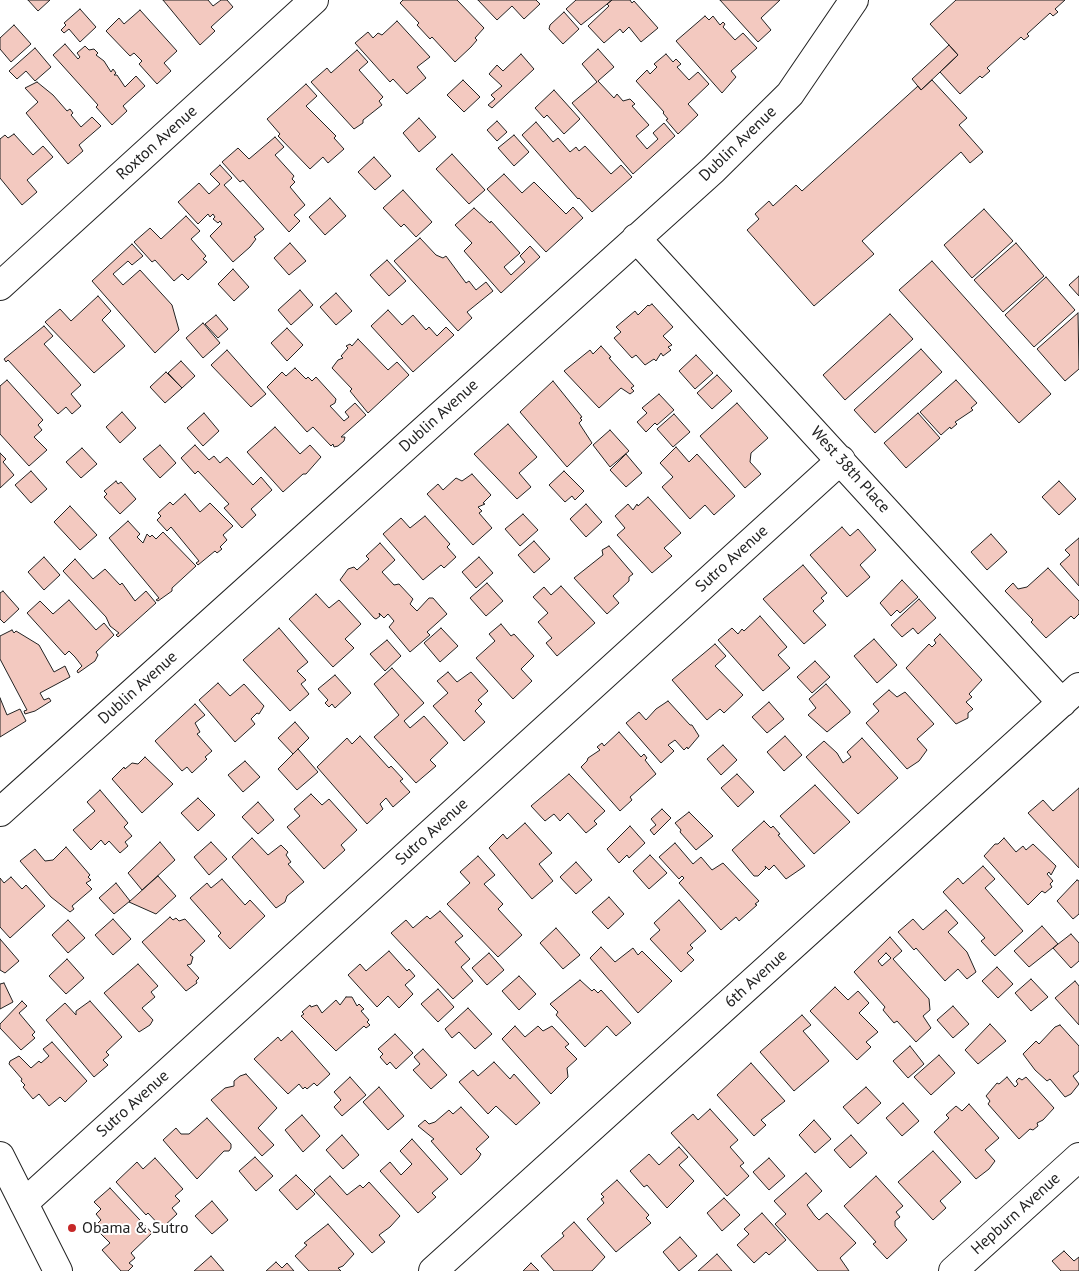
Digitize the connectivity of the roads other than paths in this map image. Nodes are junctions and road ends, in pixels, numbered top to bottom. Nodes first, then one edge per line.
1 (314, 0) edge
2 (854, 0) edge
3 (636, 238) junction
4 (0, 286) edge
5 (841, 460) junction
6 (1071, 695) edge
7 (0, 812) edge
8 (0, 1156) edge
9 (1079, 1157) edge
10 (24, 1203) junction
11 (58, 1271) edge
12 (433, 1271) edge
13 (953, 1271) edge

1 - 4 street, Roxton Avenue
2 - 3 street, Dublin Avenue
3 - 5 street, West 38th Place
3 - 7 street, Dublin Avenue
5 - 6 street, West 38th Place
5 - 10 street, Sutro Avenue
6 - 12 street, 6th Avenue
8 - 10 street
9 - 13 street, Hepburn Avenue
10 - 11 street

